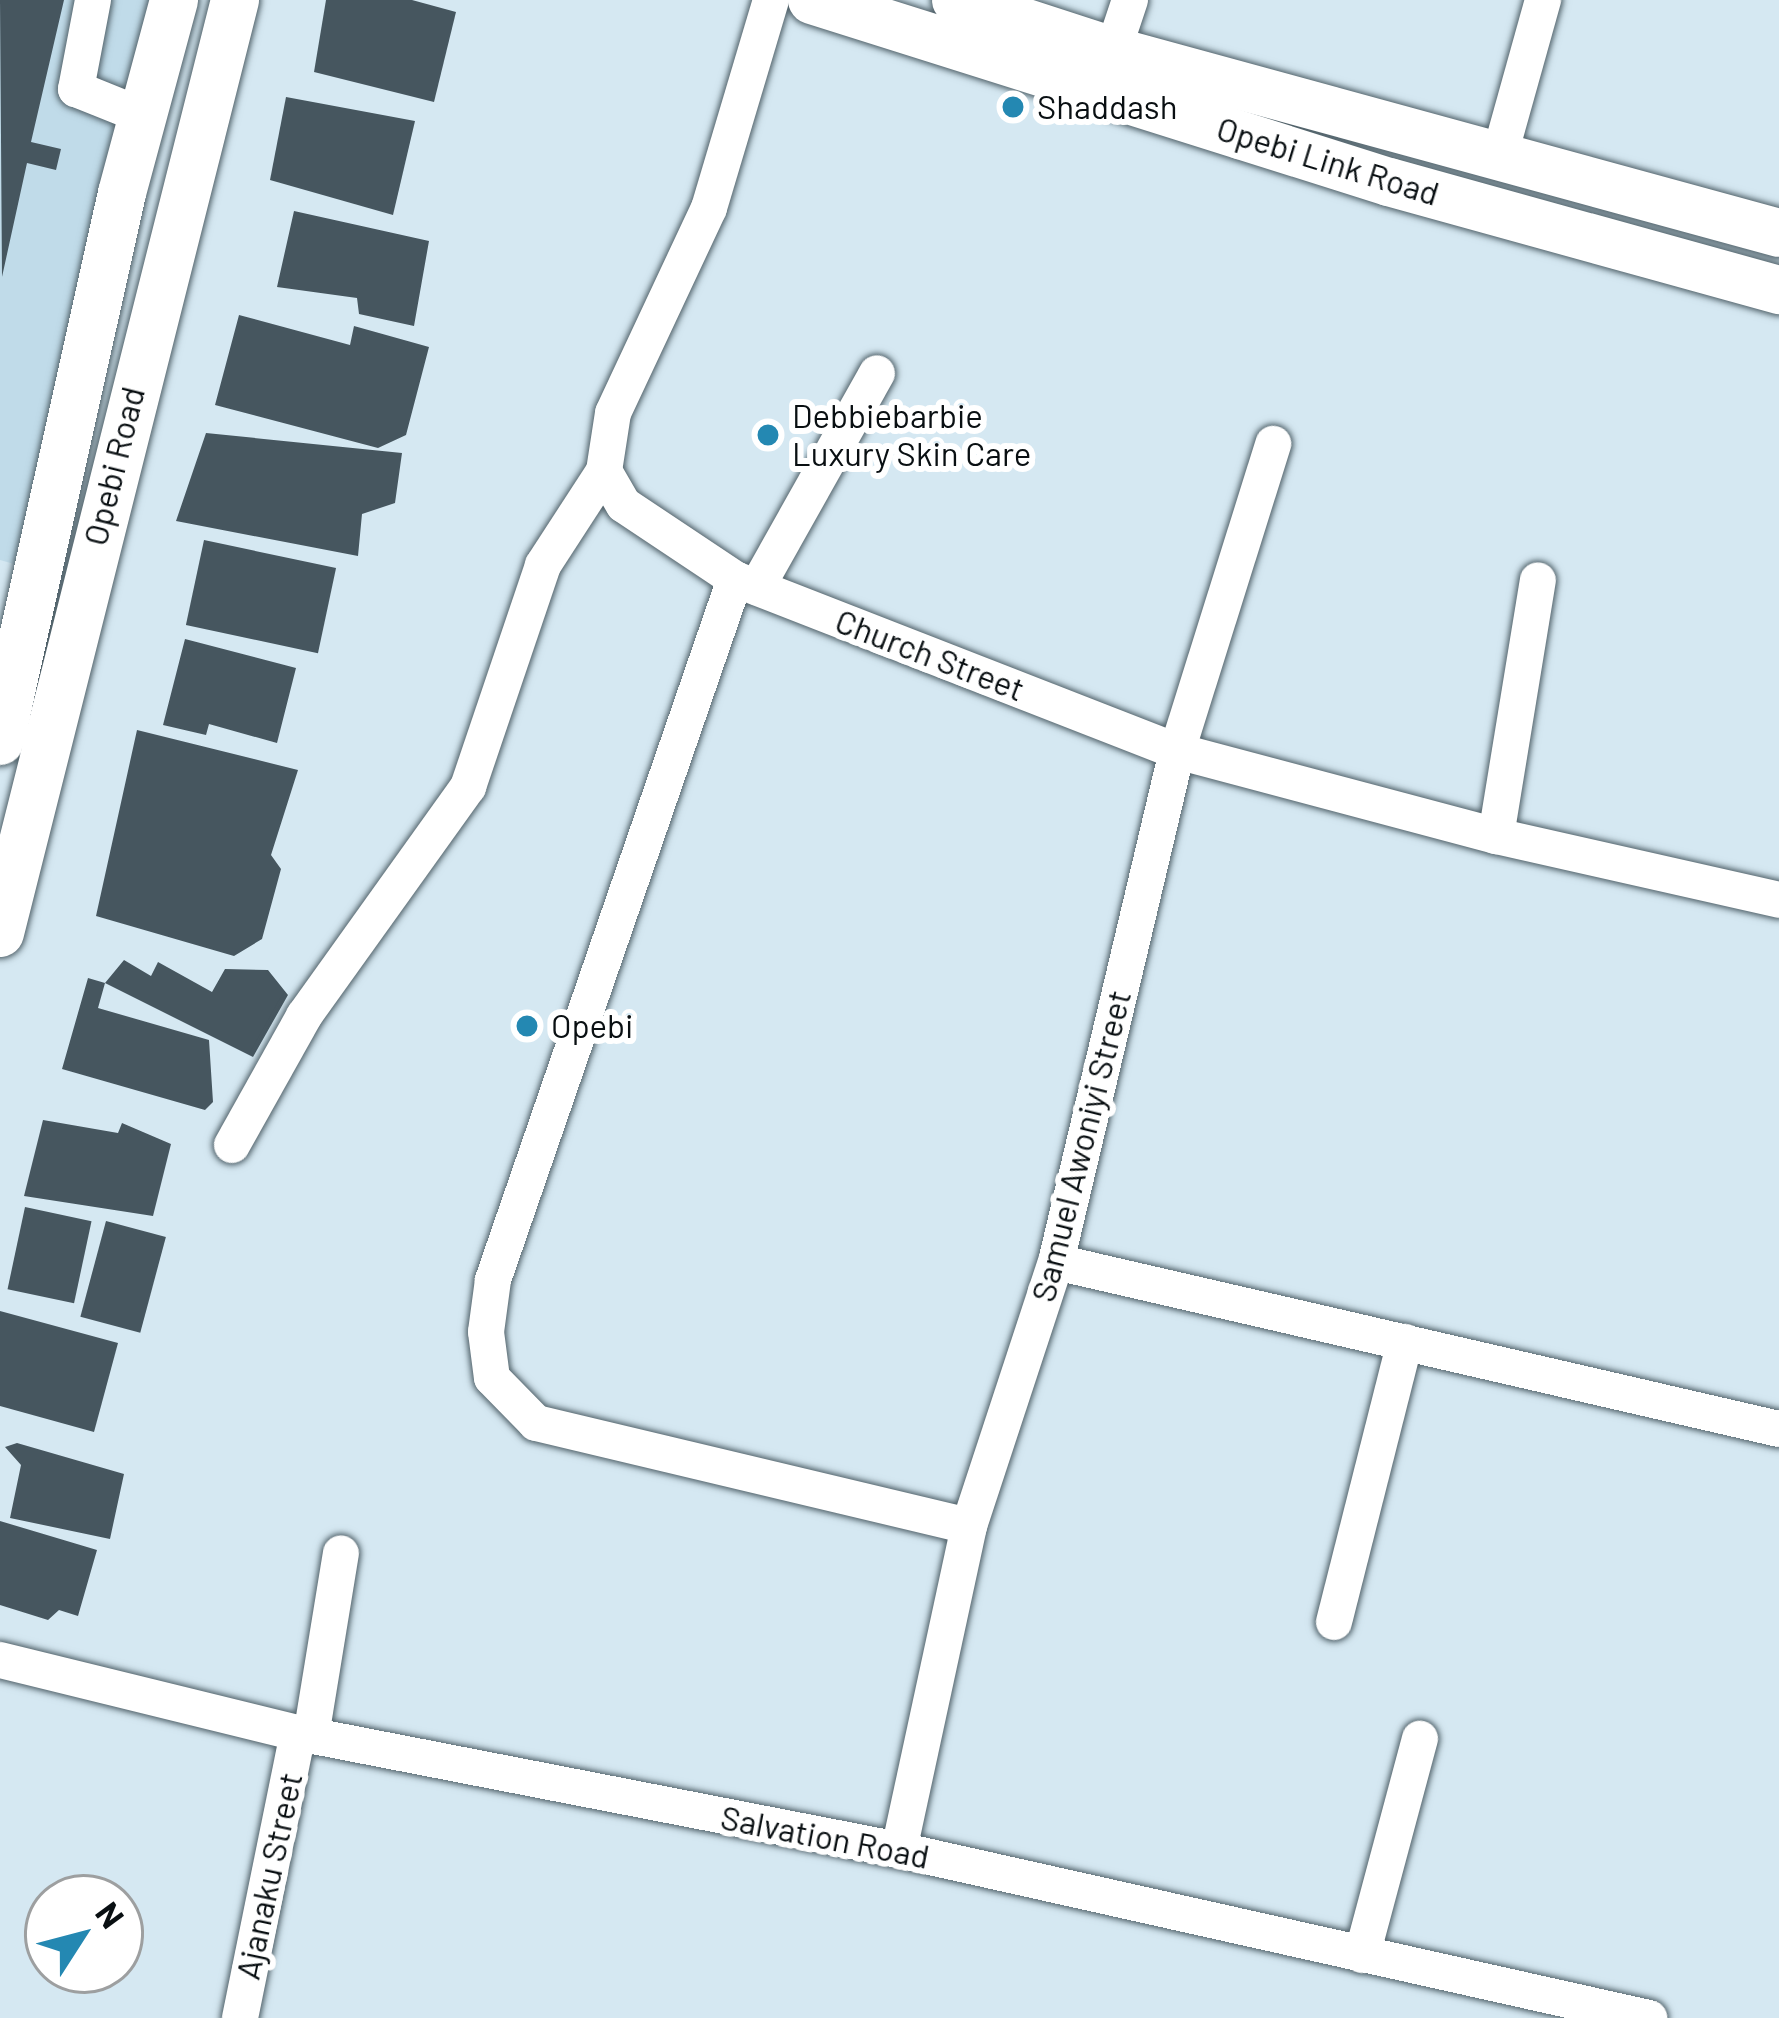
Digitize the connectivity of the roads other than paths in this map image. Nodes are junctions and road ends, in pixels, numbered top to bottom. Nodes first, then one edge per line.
1 (94, 0) edge
2 (174, 0) edge
3 (235, 0) edge
4 (771, 0) edge
5 (812, 0) edge
6 (956, 0) edge
7 (1130, 0) edge
8 (1544, 0) edge
9 (1113, 51) junction
10 (143, 116) junction
11 (1500, 154) junction
12 (1779, 233) edge
13 (1779, 290) edge
14 (877, 374) dead end
15 (1273, 444) dead end
16 (604, 472) junction
17 (1538, 580) dead end
18 (20, 583) edge
19 (746, 583) junction
20 (0, 741) edge
21 (1177, 751) junction
22 (1496, 836) junction
23 (1779, 900) edge
24 (0, 933) edge
25 (232, 1144) dead end
26 (1056, 1262) junction
27 (1405, 1342) junction
28 (1779, 1429) edge
29 (969, 1526) junction
30 (341, 1553) dead end
31 (1334, 1622) dead end
32 (0, 1660) edge
33 (304, 1734) junction
34 (1420, 1739) dead end
35 (899, 1850) junction
36 (1362, 1954) junction
37 (1521, 2004) edge
38 (240, 2018) edge
39 (1649, 2018) edge

1 - 10 street
2 - 10 main road, Opebi Road
3 - 24 main road, Opebi Road
4 - 16 street
5 - 13 main road, Opebi Link Road
6 - 9 main road, Opebi Link Road
7 - 9 street
8 - 11 street
9 - 11 main road, Opebi Link Road
10 - 18 main road, Opebi Road
11 - 12 main road, Opebi Link Road
14 - 19 street
15 - 21 street, Samuel Awoniyi Street
16 - 19 street, Church Street
16 - 25 street
17 - 22 street
18 - 20 main road, Opebi Road
19 - 21 street, Church Street
19 - 29 street
21 - 22 street, Church Street
21 - 26 street, Samuel Awoniyi Street
22 - 23 street, Church Street
26 - 27 street
26 - 29 street, Samuel Awoniyi Street
27 - 28 street
27 - 31 street
29 - 35 street, Samuel Awoniyi Street
30 - 33 street, Ajanaku Street
32 - 33 street, Salvation Road
33 - 35 street, Salvation Road
33 - 38 street, Ajanaku Street
34 - 36 street
35 - 36 street, Salvation Road
36 - 37 street, Salvation Road
37 - 39 street, Salvation Road

